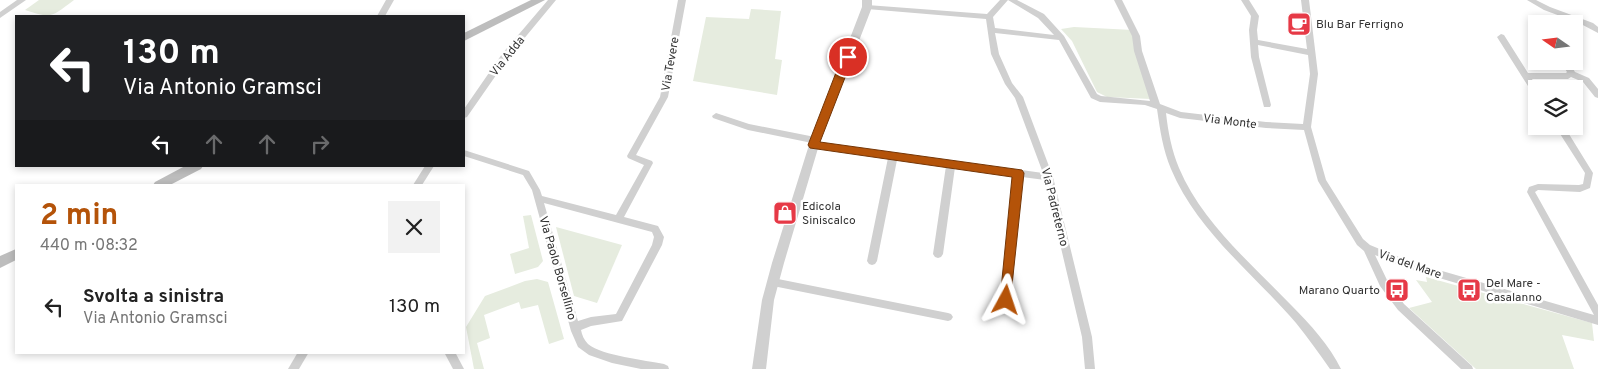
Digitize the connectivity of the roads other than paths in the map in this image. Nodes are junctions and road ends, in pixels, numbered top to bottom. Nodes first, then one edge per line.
1 (22, 0) edge
2 (390, 0) edge
3 (540, 0) edge
4 (552, 0) edge
5 (682, 0) edge
6 (1004, 0) edge
7 (1011, 0) edge
8 (1118, 0) edge
9 (1245, 0) edge
10 (1304, 0) edge
11 (1531, 0) edge
12 (867, 4) edge
13 (382, 15) edge
14 (0, 16) edge
15 (989, 17) junction
16 (992, 30) junction
17 (1598, 30) edge
18 (465, 36) edge
19 (1501, 37) dead end
20 (1061, 38) junction
21 (1255, 42) junction
22 (1312, 53) junction
23 (1569, 70) edge
24 (1571, 74) junction
25 (1525, 76) junction
26 (1528, 80) edge
27 (1598, 95) edge
28 (1267, 105) dead end
29 (1158, 107) junction
30 (465, 113) edge
31 (716, 116) dead end
32 (1307, 127) junction
33 (1565, 135) edge
34 (815, 143) junction
35 (465, 153) edge
36 (894, 157) junction
37 (951, 164) junction
38 (195, 167) edge
39 (429, 167) edge
40 (1018, 173) junction
41 (1050, 177) junction
42 (161, 184) edge
43 (418, 184) edge
44 (538, 198) junction
45 (619, 219) junction
46 (1367, 248) junction
47 (15, 254) edge
48 (938, 254) dead end
49 (872, 261) dead end
50 (0, 262) edge
51 (773, 282) junction
52 (994, 306) dead end
53 (1598, 314) edge
54 (948, 317) dead end
55 (1598, 321) edge
56 (575, 328) junction
57 (303, 354) edge
58 (450, 354) edge
59 (293, 369) edge
60 (459, 369) edge
61 (664, 369) edge
62 (759, 369) edge
63 (1090, 369) edge
64 (1336, 369) edge
65 (1468, 369) edge

1 - 14 street
2 - 13 street
3 - 18 main road
4 - 30 street, Via Adda
5 - 45 street, Via Tevere
6 - 15 street
7 - 20 street
8 - 29 street
9 - 21 street
10 - 22 street
11 - 17 street
12 - 15 street
12 - 34 street
15 - 16 street, Via Padreterno
16 - 20 street
16 - 41 street, Via Padreterno
19 - 25 street
20 - 29 street, Via Monte
21 - 22 street
21 - 28 street
22 - 32 street
23 - 24 street
24 - 25 street
24 - 27 street
25 - 26 street
29 - 32 street, Via Monte
29 - 64 street
31 - 34 street
32 - 46 street
33 - 53 street
34 - 36 street
34 - 51 street
35 - 44 street, Via Paolo Borsellino
36 - 37 street
36 - 49 street
37 - 40 street
37 - 48 street
38 - 42 main road
39 - 43 street
40 - 41 street
40 - 52 street
41 - 63 street, Via Padreterno
44 - 45 street
44 - 56 street, Via Paolo Borsellino
45 - 56 street
46 - 55 street, Via del Mare
46 - 65 street
47 - 50 main road
51 - 54 street
51 - 62 street
56 - 61 street, Via Paolo Borsellino
57 - 59 street
58 - 60 street

